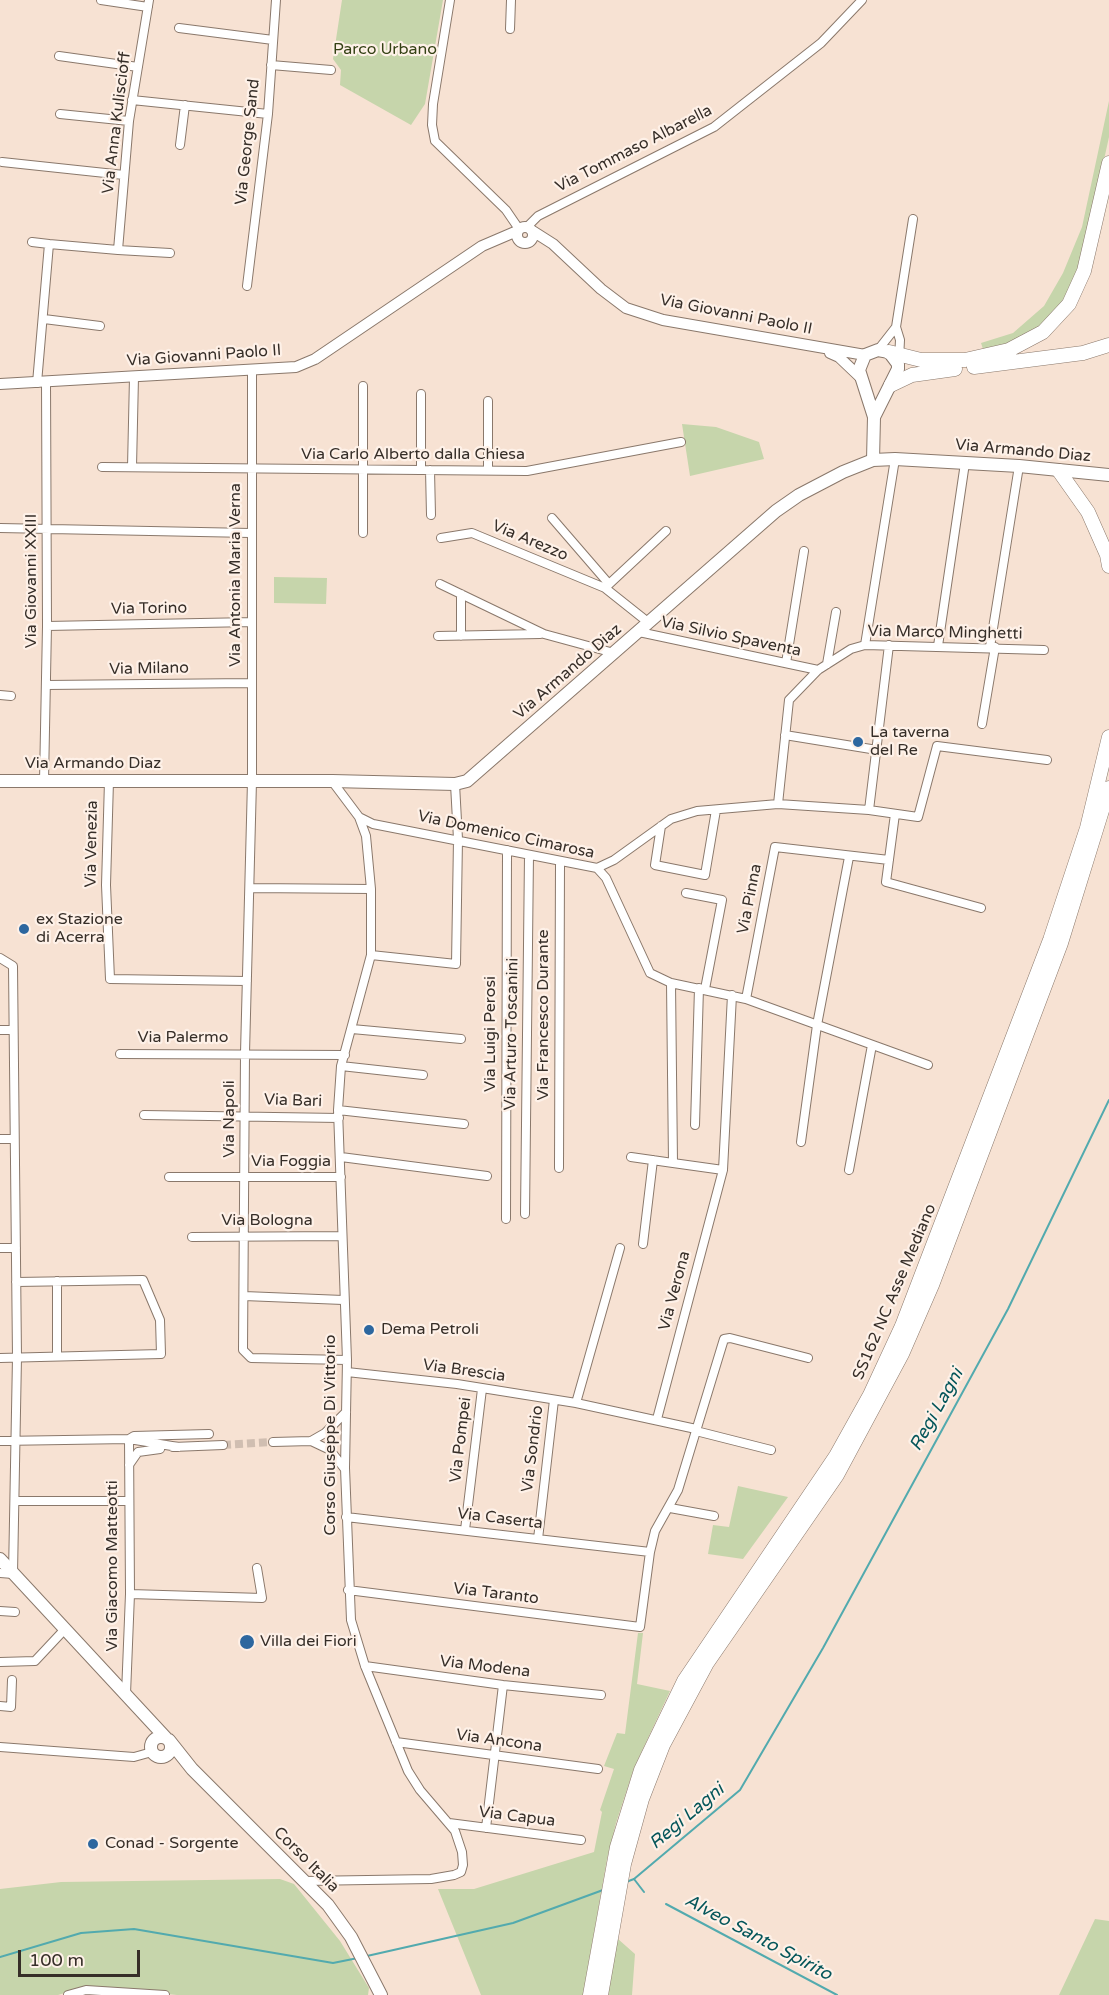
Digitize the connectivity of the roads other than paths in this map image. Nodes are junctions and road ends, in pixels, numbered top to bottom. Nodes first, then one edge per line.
1 (101, 0) edge
2 (276, 0) edge
3 (450, 0) edge
4 (511, 0) edge
5 (862, 0) edge
6 (149, 3) edge
7 (179, 28) dead end
8 (510, 29) dead end
9 (273, 40) junction
10 (59, 56) dead end
11 (271, 65) junction
12 (138, 67) junction
13 (330, 70) dead end
14 (132, 100) junction
15 (185, 105) junction
16 (60, 114) dead end
17 (268, 114) junction
18 (129, 121) junction
19 (180, 145) dead end
20 (2, 162) dead end
21 (1109, 163) edge
22 (124, 174) junction
23 (913, 219) dead end
24 (524, 229) junction
25 (32, 242) dead end
26 (523, 242) junction
27 (49, 244) junction
28 (482, 246) junction
29 (118, 250) junction
30 (561, 252) junction
31 (170, 253) dead end
32 (248, 286) dead end
33 (44, 319) junction
34 (100, 326) dead end
35 (896, 327) junction
36 (1109, 345) edge
37 (819, 348) junction
38 (866, 355) junction
39 (891, 355) junction
40 (252, 370) junction
41 (134, 377) junction
42 (862, 381) junction
43 (42, 382) junction
44 (0, 384) edge
45 (891, 385) junction
46 (363, 386) dead end
47 (421, 394) dead end
48 (488, 401) dead end
49 (874, 417) junction
50 (681, 442) dead end
51 (895, 459) junction
52 (873, 460) junction
53 (965, 463) junction
54 (1019, 466) junction
55 (102, 467) dead end
56 (132, 467) junction
57 (250, 469) junction
58 (488, 469) junction
59 (362, 470) junction
60 (425, 470) junction
61 (1059, 471) junction
62 (1109, 475) edge
63 (432, 515) dead end
64 (552, 518) dead end
65 (0, 528) edge
66 (47, 530) junction
67 (666, 531) dead end
68 (250, 533) junction
69 (363, 533) dead end
70 (441, 538) dead end
71 (804, 551) dead end
72 (1109, 566) edge
73 (440, 584) dead end
74 (607, 586) junction
75 (461, 594) junction
76 (836, 612) dead end
77 (252, 622) junction
78 (649, 623) junction
79 (47, 626) junction
80 (639, 632) junction
81 (544, 634) junction
82 (438, 636) dead end
83 (460, 636) junction
84 (865, 645) junction
85 (889, 645) junction
86 (938, 646) junction
87 (992, 647) junction
88 (1044, 650) dead end
89 (614, 653) junction
90 (786, 663) junction
91 (827, 664) junction
92 (818, 670) junction
93 (251, 683) junction
94 (46, 685) junction
95 (0, 695) edge
96 (11, 696) dead end
97 (982, 724) dead end
98 (1109, 726) edge
99 (784, 735) junction
100 (1109, 736) edge
101 (877, 750) junction
102 (1106, 751) junction
103 (1047, 760) dead end
104 (2, 778) edge
105 (44, 781) junction
106 (109, 781) junction
107 (252, 781) junction
108 (332, 781) junction
109 (455, 784) junction
110 (1109, 789) edge
111 (778, 804) junction
112 (716, 810) junction
113 (868, 810) junction
114 (895, 814) junction
115 (359, 817) junction
116 (661, 826) junction
117 (458, 839) junction
118 (507, 850) junction
119 (529, 855) junction
120 (849, 856) junction
121 (889, 860) junction
122 (560, 861) junction
123 (597, 868) junction
124 (250, 888) junction
125 (371, 889) junction
126 (686, 893) dead end
127 (981, 908) dead end
128 (370, 955) junction
129 (0, 958) edge
130 (247, 981) junction
131 (671, 983) junction
132 (702, 988) junction
133 (732, 995) junction
134 (746, 999) junction
135 (817, 1025) junction
136 (352, 1029) junction
137 (0, 1030) edge
138 (13, 1030) junction
139 (461, 1039) dead end
140 (872, 1045) junction
141 (245, 1053) junction
142 (120, 1054) dead end
143 (345, 1055) junction
144 (341, 1065) junction
145 (928, 1065) dead end
146 (423, 1075) dead end
147 (339, 1114) junction
148 (144, 1115) dead end
149 (246, 1115) junction
150 (464, 1124) dead end
151 (695, 1125) dead end
152 (0, 1139) edge
153 (14, 1139) junction
154 (801, 1142) dead end
155 (341, 1157) junction
156 (631, 1157) dead end
157 (653, 1160) junction
158 (673, 1163) junction
159 (558, 1168) dead end
160 (723, 1170) junction
161 (849, 1170) dead end
162 (487, 1176) dead end
163 (169, 1177) dead end
164 (245, 1177) junction
165 (341, 1177) junction
166 (525, 1214) dead end
167 (506, 1219) dead end
168 (243, 1235) junction
169 (342, 1236) junction
170 (192, 1237) dead end
171 (643, 1244) dead end
172 (0, 1248) edge
173 (16, 1248) junction
174 (620, 1248) dead end
175 (57, 1281) junction
176 (16, 1282) junction
177 (244, 1296) junction
178 (344, 1300) junction
179 (57, 1356) junction
180 (17, 1357) junction
181 (0, 1358) edge
182 (808, 1358) dead end
183 (347, 1360) junction
184 (347, 1372) junction
185 (482, 1389) junction
186 (554, 1400) junction
187 (576, 1403) junction
188 (346, 1412) junction
189 (657, 1419) junction
190 (696, 1430) junction
191 (209, 1434) dead end
192 (129, 1439) junction
193 (0, 1441) edge
194 (16, 1441) junction
195 (311, 1441) junction
196 (273, 1443) tunnel mouth
197 (223, 1445) tunnel mouth
198 (178, 1447) junction
199 (771, 1450) dead end
200 (129, 1465) junction
201 (345, 1471) junction
202 (15, 1501) junction
203 (129, 1501) junction
204 (670, 1508) junction
205 (346, 1516) junction
206 (714, 1516) dead end
207 (465, 1530) junction
208 (538, 1539) junction
209 (650, 1552) junction
210 (0, 1559) edge
211 (257, 1568) dead end
212 (0, 1573) edge
213 (13, 1574) junction
214 (348, 1590) junction
215 (130, 1594) junction
216 (0, 1611) edge
217 (15, 1612) dead end
218 (65, 1629) junction
219 (0, 1662) edge
220 (365, 1666) junction
221 (12, 1680) dead end
222 (503, 1685) junction
223 (126, 1694) junction
224 (601, 1695) dead end
225 (0, 1706) edge
226 (151, 1724) junction
227 (167, 1739) junction
228 (396, 1742) junction
229 (0, 1747) edge
230 (155, 1750) junction
231 (495, 1755) junction
232 (192, 1769) junction
233 (598, 1769) dead end
234 (449, 1823) junction
235 (486, 1828) junction
236 (581, 1840) dead end
237 (304, 1881) junction
238 (603, 1952) junction
239 (377, 1990) edge
240 (68, 1995) edge
241 (165, 1995) edge
242 (590, 1995) edge
243 (601, 1995) edge

1 - 6 street
2 - 9 street, Via George Sand
3 - 24 street
4 - 8 street
5 - 24 street, Via Tommaso Albarella
6 - 12 street, Via Anna Kuliscioff
7 - 9 street
9 - 11 street, Via George Sand
10 - 12 street
11 - 13 street
11 - 17 street, Via George Sand
12 - 14 street, Via Anna Kuliscioff
14 - 15 street
14 - 18 street, Via Anna Kuliscioff
15 - 17 street
15 - 19 street
16 - 18 street
17 - 32 street, Via George Sand
18 - 22 street, Via Anna Kuliscioff
20 - 22 street
21 - 39 highway
22 - 29 street, Via Anna Kuliscioff
23 - 35 street
24 - 26 street
24 - 28 street, Via Giovanni Paolo II
24 - 30 street, Via Giovanni Paolo II
25 - 27 street
26 - 28 street, Via Giovanni Paolo II
26 - 30 street, Via Giovanni Paolo II
27 - 29 street
27 - 33 street
28 - 40 street, Via Giovanni Paolo II
29 - 31 street
30 - 37 street, Via Giovanni Paolo II
33 - 34 street
33 - 43 street
35 - 39 street
35 - 39 street
36 - 45 highway
37 - 38 street, Via Giovanni Paolo II
37 - 42 street, Via Giovanni Paolo II
38 - 39 main road
38 - 42 main road
39 - 45 main road
40 - 41 street, Via Giovanni Paolo II
40 - 57 street, Via Antonia Maria Verna
41 - 43 street, Via Giovanni Paolo II
41 - 56 street
42 - 45 main road
42 - 49 main road
43 - 44 street, Via Giovanni Paolo II
43 - 66 street, Via Giovanni XXIII
45 - 49 main road
46 - 59 street
47 - 60 street
48 - 58 street
49 - 52 main road
50 - 58 street, Via Carlo Alberto dalla Chiesa
51 - 52 main road, Via Armando Diaz
51 - 53 main road, Via Armando Diaz
51 - 84 street
52 - 78 main road, Via Armando Diaz
53 - 54 main road, Via Armando Diaz
53 - 86 street
54 - 61 main road, Via Armando Diaz
54 - 87 street
55 - 56 street, Via Carlo Alberto dalla Chiesa
56 - 57 street, Via Carlo Alberto dalla Chiesa
57 - 59 street, Via Carlo Alberto dalla Chiesa
57 - 68 street, Via Antonia Maria Verna
58 - 60 street, Via Carlo Alberto dalla Chiesa
59 - 60 street, Via Carlo Alberto dalla Chiesa
59 - 69 street
60 - 63 street
61 - 62 main road, Via Armando Diaz
61 - 72 highway
64 - 74 street, Via Arezzo
65 - 66 street
66 - 68 street
66 - 79 street, Via Giovanni XXIII
67 - 74 street
68 - 77 street, Via Antonia Maria Verna
70 - 74 street, Via Arezzo
71 - 90 street
73 - 75 street
74 - 78 street, Via Arezzo
75 - 81 street
75 - 83 street
76 - 91 street
77 - 79 street, Via Torino
77 - 93 street, Via Antonia Maria Verna
78 - 80 main road, Via Armando Diaz
79 - 94 street, Via Giovanni XXIII
80 - 89 main road, Via Armando Diaz
80 - 90 street, Via Silvio Spaventa
81 - 83 street
81 - 89 street
82 - 83 street
84 - 85 street, Via Marco Minghetti
84 - 91 street, Via Marco Minghetti
85 - 86 street, Via Marco Minghetti
85 - 101 street
86 - 87 street, Via Marco Minghetti
87 - 88 street, Via Marco Minghetti
87 - 97 street
89 - 109 main road, Via Armando Diaz
90 - 92 street, Via Silvio Spaventa
91 - 92 street, Via Marco Minghetti
92 - 99 street, Via Marco Minghetti
93 - 94 street, Via Milano
93 - 107 street, Via Antonia Maria Verna
94 - 105 street, Via Giovanni XXIII
95 - 96 street
98 - 102 highway
99 - 101 street
99 - 111 street, Via Marco Minghetti
100 - 102 highway, SS162 NC Asse Mediano
101 - 113 street
102 - 238 highway, SS162 NC Asse Mediano
103 - 114 street
104 - 105 main road, Via Armando Diaz
105 - 106 main road, Via Armando Diaz
106 - 107 main road, Via Armando Diaz
106 - 130 street, Via Venezia
107 - 108 main road, Via Armando Diaz
107 - 124 street, Via Napoli
108 - 109 main road, Via Armando Diaz
108 - 115 street
109 - 117 street
110 - 238 highway, SS162 NC Asse Mediano
111 - 112 street
111 - 113 street
112 - 116 street
112 - 116 street
113 - 114 street
114 - 121 street
115 - 117 street, Via Domenico Cimarosa
115 - 125 street, Corso Giuseppe Di Vittorio
116 - 123 street
117 - 118 street, Via Domenico Cimarosa
117 - 128 street
118 - 119 street, Via Domenico Cimarosa
118 - 167 street, Via Luigi Perosi
119 - 122 street, Via Domenico Cimarosa
119 - 166 street, Via Arturo Toscanini
120 - 121 street, Via Pinna
120 - 134 street, Via Pinna
120 - 135 street
121 - 127 street
122 - 123 street, Via Domenico Cimarosa
122 - 159 street, Via Francesco Durante
123 - 131 street, Via Domenico Cimarosa
124 - 125 street
124 - 130 street, Via Napoli
125 - 128 street, Corso Giuseppe Di Vittorio
126 - 132 street
128 - 136 street, Corso Giuseppe Di Vittorio
129 - 138 street
130 - 141 street, Via Napoli
131 - 132 street, Via Domenico Cimarosa
131 - 158 street
132 - 133 street, Via Domenico Cimarosa
132 - 151 street
133 - 134 street, Via Domenico Cimarosa
133 - 160 street, Via Verona
134 - 135 street, Via Domenico Cimarosa
135 - 140 street, Via Domenico Cimarosa
135 - 154 street
136 - 139 street
136 - 143 street, Corso Giuseppe Di Vittorio
137 - 138 street
138 - 153 street
140 - 145 street, Via Domenico Cimarosa
140 - 161 street
141 - 142 street, Via Palermo
141 - 143 street, Via Palermo
141 - 149 street, Via Napoli
143 - 144 street, Corso Giuseppe Di Vittorio
144 - 146 street
144 - 147 street, Corso Giuseppe Di Vittorio
147 - 149 street, Via Bari
147 - 150 street, Via Bari
147 - 155 street, Corso Giuseppe Di Vittorio
148 - 149 street, Via Bari
149 - 164 street, Via Napoli
152 - 153 street
153 - 173 street
155 - 162 street
155 - 165 street, Corso Giuseppe Di Vittorio
156 - 157 street
157 - 158 street
157 - 171 street
158 - 160 street
160 - 189 street, Via Verona
163 - 164 street, Via Foggia
164 - 165 street, Via Foggia
164 - 168 street, Via Napoli
165 - 169 street, Corso Giuseppe Di Vittorio
168 - 169 street, Via Bologna
168 - 170 street, Via Bologna
168 - 177 street, Via Napoli
169 - 178 street, Corso Giuseppe Di Vittorio
172 - 173 street
173 - 176 street
174 - 187 street
175 - 176 street
175 - 179 street
175 - 179 street
176 - 180 street
177 - 178 street
177 - 183 street, Via Napoli
178 - 183 street, Corso Giuseppe Di Vittorio
179 - 180 street
180 - 181 street
180 - 194 street
182 - 190 street
183 - 184 street, Corso Giuseppe Di Vittorio
184 - 185 street, Via Brescia
184 - 188 street, Corso Giuseppe Di Vittorio
185 - 186 street, Via Brescia
185 - 207 street, Via Pompei
186 - 187 street, Via Brescia
186 - 208 street, Via Sondrio
187 - 189 street, Via Brescia
188 - 195 street
188 - 201 street, Corso Giuseppe Di Vittorio
189 - 190 street, Via Brescia
190 - 199 street, Via Brescia
190 - 204 street
191 - 192 street
192 - 194 street
192 - 198 street
192 - 200 street, Via Giacomo Matteotti
193 - 194 street
194 - 202 street
195 - 196 street
195 - 201 street
197 - 198 street
198 - 200 street
200 - 203 street, Via Giacomo Matteotti
201 - 205 street, Corso Giuseppe Di Vittorio
202 - 203 street
202 - 213 street
203 - 215 street, Via Giacomo Matteotti
204 - 206 street
204 - 209 street
205 - 207 street, Via Caserta
205 - 214 street, Corso Giuseppe Di Vittorio
207 - 208 street, Via Caserta
208 - 209 street, Via Caserta
209 - 214 street, Via Taranto
210 - 213 main road, Corso Italia
211 - 215 street
212 - 213 street
213 - 218 main road, Corso Italia
214 - 220 street, Corso Giuseppe Di Vittorio
215 - 223 street, Via Giacomo Matteotti
216 - 217 street
218 - 219 street
218 - 223 main road, Corso Italia
220 - 222 street, Via Modena
220 - 228 street, Corso Giuseppe Di Vittorio
221 - 225 street
222 - 224 street, Via Modena
222 - 231 street
223 - 226 main road, Corso Italia
226 - 227 main road, Corso Italia
226 - 230 main road
227 - 230 main road
227 - 230 main road
227 - 232 main road, Corso Italia
228 - 231 street, Via Ancona
228 - 234 street, Corso Giuseppe Di Vittorio
229 - 230 street
230 - 232 main road, Corso Italia
231 - 233 street, Via Ancona
231 - 235 street
232 - 237 main road, Corso Italia
234 - 235 street, Via Capua
234 - 237 street, Corso Giuseppe Di Vittorio
235 - 236 street, Via Capua
237 - 239 main road, Corso Italia
238 - 242 highway, SS162 NC Asse Mediano
238 - 243 highway, SS162 NC Asse Mediano
240 - 241 street

